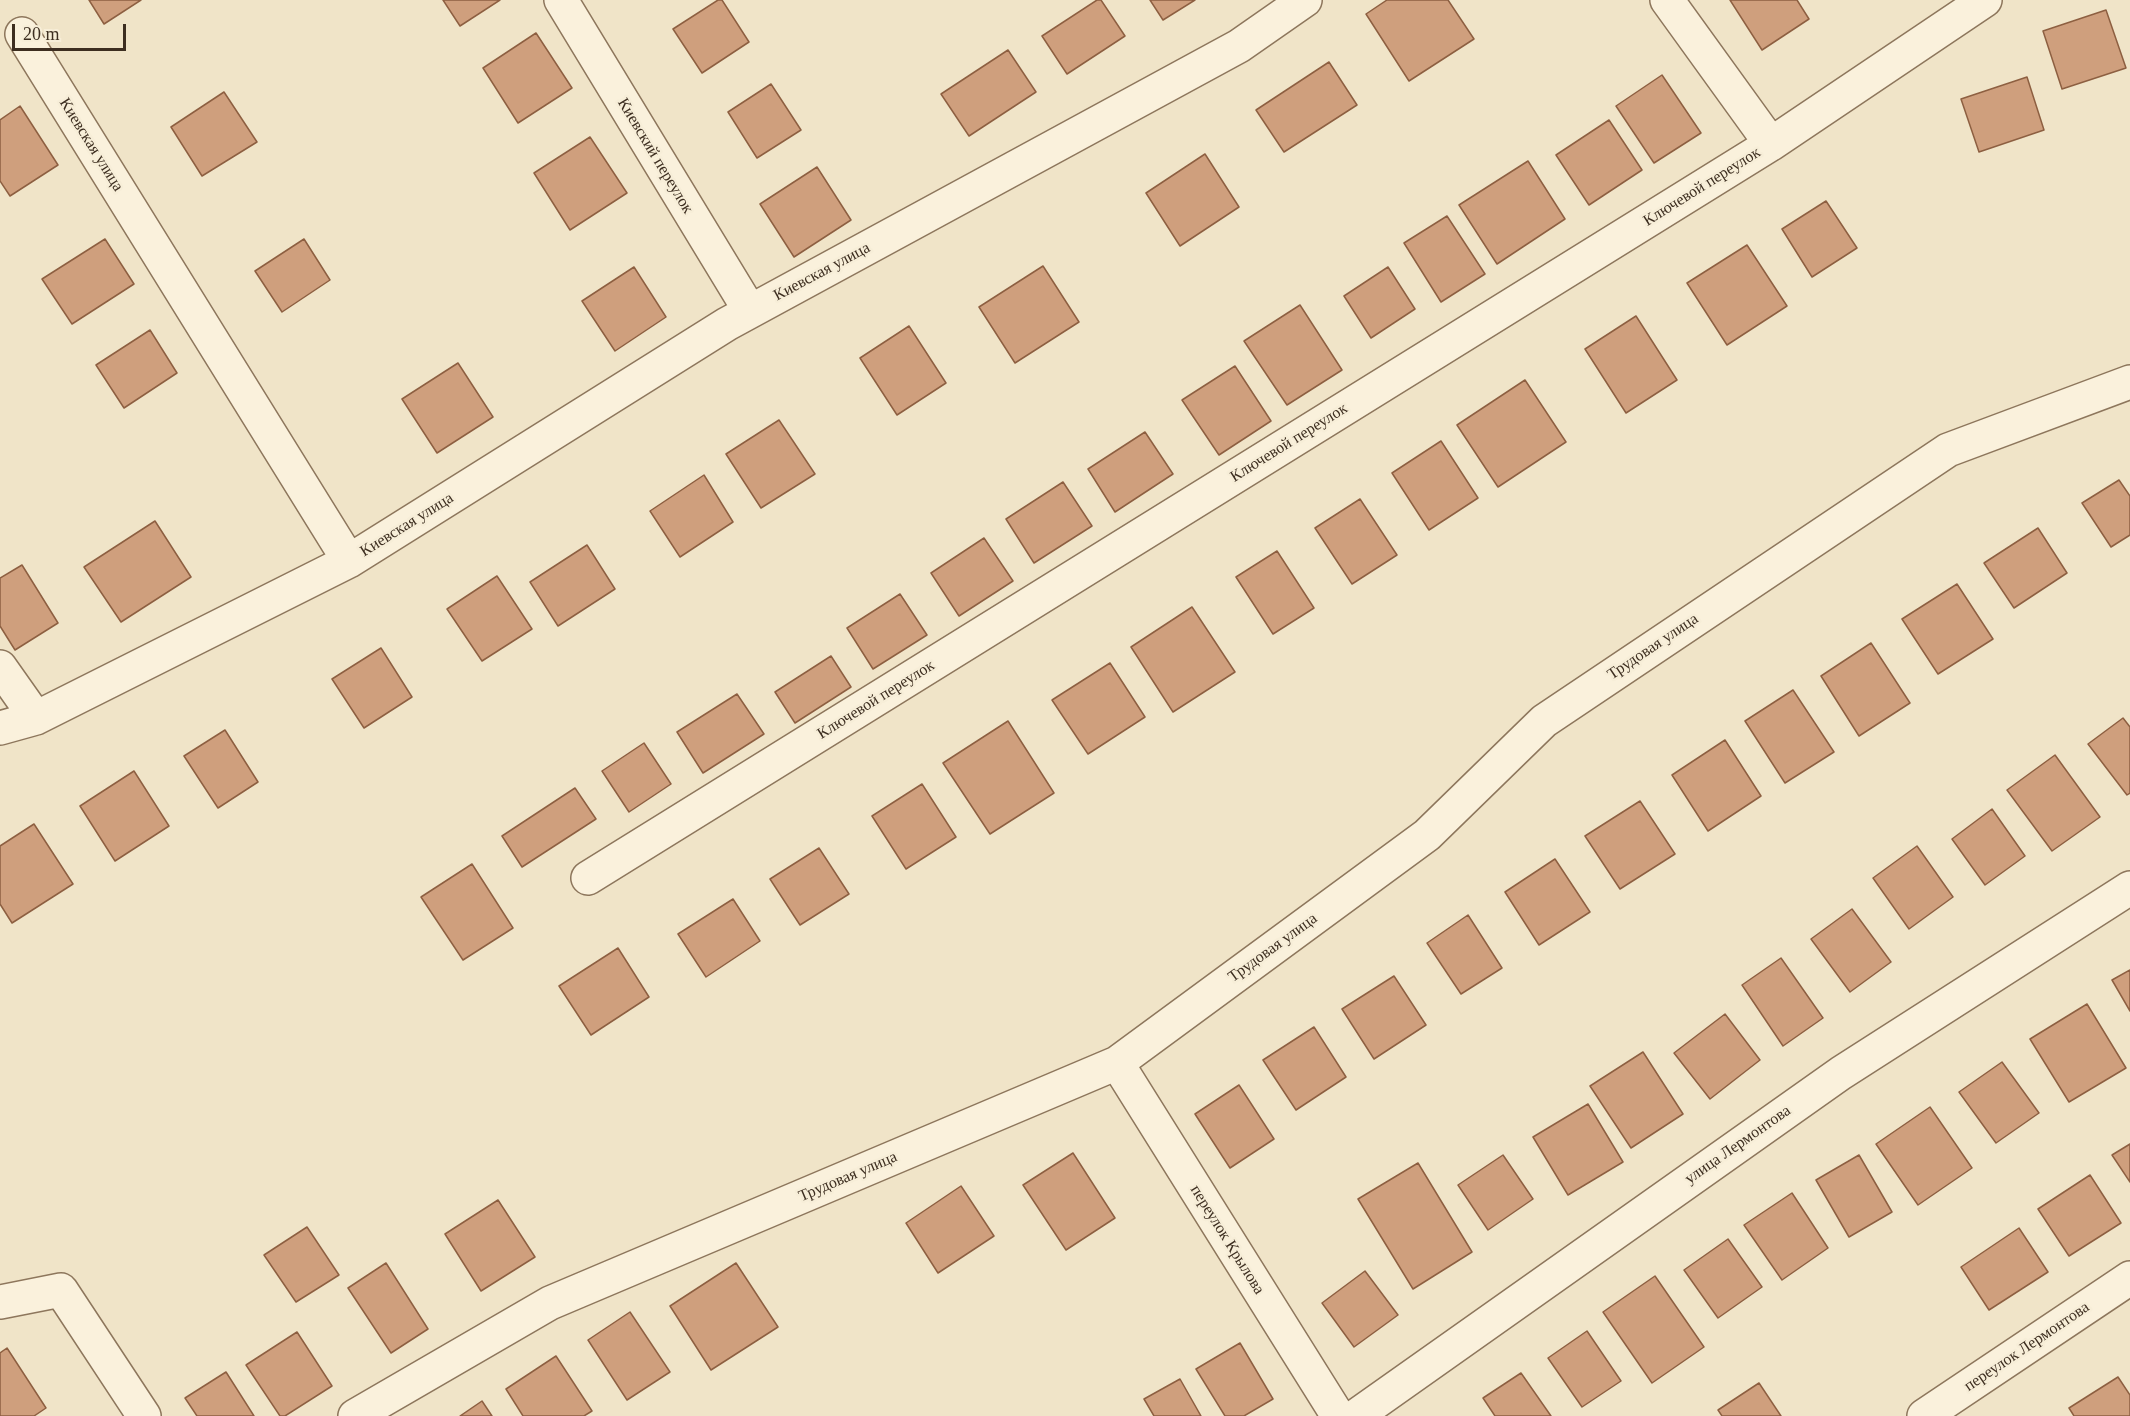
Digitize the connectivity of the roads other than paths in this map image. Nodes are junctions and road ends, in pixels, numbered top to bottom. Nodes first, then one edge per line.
1 (561, 0) edge
2 (1305, 0) edge
3 (1666, 0) edge
4 (1985, 0) edge
5 (22, 34) dead end
6 (1771, 144) junction
7 (750, 311) junction
8 (2130, 382) edge
9 (349, 561) junction
10 (0, 667) edge
11 (36, 718) junction
12 (0, 728) edge
13 (588, 878) dead end
14 (2130, 888) edge
15 (1117, 1063) junction
16 (2130, 1278) edge
17 (0, 1302) edge
18 (144, 1416) edge
19 (355, 1416) edge
20 (1338, 1416) edge
21 (1356, 1416) edge
22 (1924, 1416) edge

1 - 7 street, Киевский переулок
2 - 7 street, Киевская улица
3 - 6 street
4 - 6 street, Ключевой переулок
5 - 9 street, Киевская улица
6 - 13 street, Ключевой переулок
7 - 9 street, Киевская улица
8 - 15 street, Трудовая улица
9 - 11 street, Киевская улица
10 - 11 street
11 - 12 street, Киевская улица
14 - 21 street, улица Лермонтова
15 - 19 street, Трудовая улица
15 - 20 street, переулок Крылова
16 - 22 street, переулок Лермонтова
17 - 18 street

